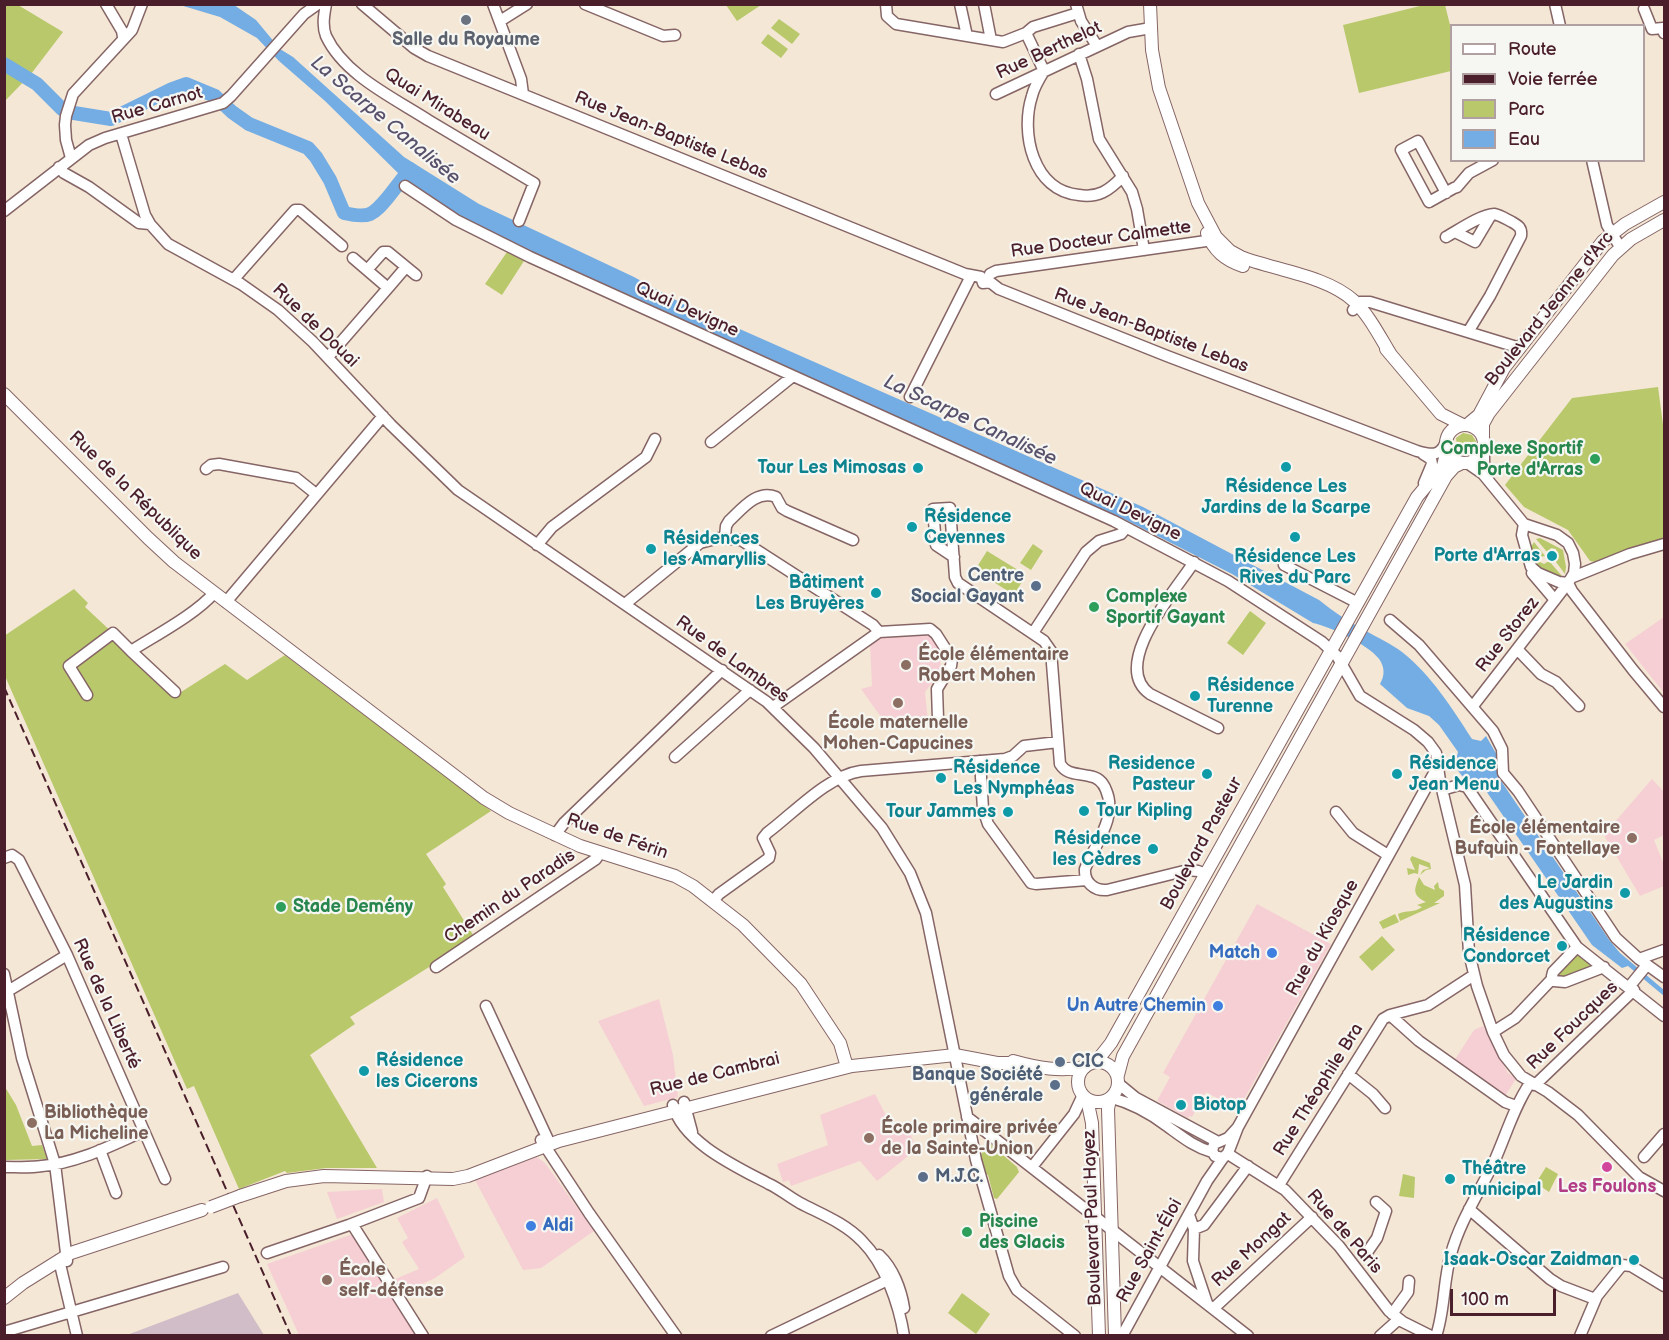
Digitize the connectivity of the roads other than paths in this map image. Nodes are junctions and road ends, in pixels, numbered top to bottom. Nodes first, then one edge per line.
1 (106, 4) edge
2 (142, 4) edge
3 (318, 4) edge
4 (326, 4) edge
5 (362, 4) edge
6 (494, 4) edge
7 (527, 4) edge
8 (585, 4) edge
9 (886, 4) edge
10 (960, 4) edge
11 (984, 4) edge
12 (1150, 4) edge
13 (1555, 4) edge
14 (307, 9) edge
15 (1077, 9) edge
16 (1644, 9) dead end
17 (500, 21) junction
18 (1560, 24) edge
19 (1151, 28) junction
20 (1026, 33) junction
21 (1665, 33) edge
22 (675, 35) dead end
23 (967, 36) junction
24 (123, 37) junction
25 (991, 40) junction
26 (1097, 46) junction
27 (1079, 54) junction
28 (1044, 71) junction
29 (524, 94) junction
30 (996, 94) dead end
31 (121, 134) junction
32 (71, 158) junction
33 (1489, 162) edge
34 (1592, 162) edge
35 (59, 167) junction
36 (1123, 176) junction
37 (405, 186) dead end
38 (1446, 193) junction
39 (1665, 202) edge
40 (7, 205) edge
41 (1491, 215) junction
42 (1665, 220) edge
43 (519, 221) dead end
44 (150, 224) junction
45 (1611, 233) junction
46 (1213, 238) junction
47 (342, 246) dead end
48 (1620, 247) junction
49 (1144, 250) junction
50 (353, 258) dead end
51 (406, 267) junction
52 (367, 270) junction
53 (416, 275) dead end
54 (983, 277) junction
55 (234, 279) junction
56 (388, 288) junction
57 (1355, 307) junction
58 (1468, 332) junction
59 (1520, 348) junction
60 (328, 357) junction
61 (793, 376) junction
62 (4, 394) edge
63 (1424, 395) junction
64 (910, 397) dead end
65 (383, 416) junction
66 (1465, 425) junction
67 (655, 439) dead end
68 (1483, 441) junction
69 (711, 442) dead end
70 (1447, 443) junction
71 (1417, 451) junction
72 (1465, 463) junction
73 (206, 469) dead end
74 (1492, 484) junction
75 (458, 490) joint
76 (316, 494) junction
77 (1418, 497) junction
78 (1524, 524) junction
79 (1126, 528) junction
80 (725, 537) junction
81 (853, 540) dead end
82 (1665, 544) edge
83 (537, 545) junction
84 (954, 557) dead end
85 (1194, 562) junction
86 (1528, 563) junction
87 (1284, 564) dead end
88 (1571, 580) junction
89 (214, 592) junction
90 (1555, 600) junction
91 (226, 602) junction
92 (625, 604) junction
93 (1354, 608) junction
94 (1390, 620) dead end
95 (879, 632) junction
96 (1033, 633) junction
97 (1333, 645) junction
98 (1517, 649) junction
99 (131, 651) junction
100 (304, 661) joint
101 (1342, 664) junction
102 (722, 670) junction
103 (750, 690) junction
104 (175, 692) dead end
105 (87, 695) dead end
106 (1473, 706) junction
107 (1579, 706) dead end
108 (772, 707) junction
109 (1665, 707) edge
110 (938, 719) dead end
111 (1218, 728) dead end
112 (1058, 742) junction
113 (675, 757) dead end
114 (980, 761) junction
115 (1438, 765) junction
116 (839, 778) junction
117 (1442, 790) junction
118 (1336, 812) dead end
119 (555, 835) junction
120 (600, 853) junction
121 (1388, 855) junction
122 (4, 858) edge
123 (1205, 876) junction
124 (1087, 880) junction
125 (1219, 885) junction
126 (713, 901) junction
127 (1577, 947) junction
128 (1665, 950) edge
129 (67, 955) junction
130 (436, 967) dead end
131 (1604, 967) junction
132 (1641, 968) junction
133 (4, 974) edge
134 (1474, 975) junction
135 (1665, 977) edge
136 (1552, 979) junction
137 (1631, 989) junction
138 (8, 991) junction
139 (486, 1006) dead end
140 (1390, 1015) junction
141 (1665, 1016) edge
142 (1493, 1032) junction
143 (954, 1052) junction
144 (847, 1063) junction
145 (1090, 1064) junction
146 (1051, 1070) junction
147 (1348, 1074) junction
148 (1118, 1080) junction
149 (1533, 1084) junction
150 (1083, 1094) junction
151 (1111, 1098) junction
152 (1516, 1106) junction
153 (680, 1107) junction
154 (1385, 1108) dead end
155 (967, 1117) junction
156 (144, 1131) junction
157 (1665, 1134) edge
158 (545, 1142) junction
159 (100, 1150) junction
160 (1221, 1150) junction
161 (54, 1164) junction
162 (1637, 1164) junction
163 (1248, 1166) junction
164 (4, 1167) edge
165 (1032, 1167) junction
166 (423, 1177) junction
167 (165, 1179) dead end
168 (1279, 1185) junction
169 (1665, 1191) edge
170 (116, 1193) dead end
171 (1376, 1202) dead end
172 (1469, 1209) junction
173 (1189, 1215) junction
174 (1096, 1216) junction
175 (1312, 1217) junction
176 (352, 1224) junction
177 (1112, 1229) junction
178 (1194, 1229) junction
179 (267, 1253) dead end
180 (1362, 1258) junction
181 (63, 1260) junction
182 (1160, 1267) junction
183 (223, 1268) dead end
184 (891, 1279) junction
185 (1409, 1281) dead end
186 (1665, 1286) edge
187 (4, 1298) edge
188 (1595, 1299) junction
189 (1211, 1306) junction
190 (70, 1312) junction
191 (1396, 1316) junction
192 (4, 1332) edge
193 (77, 1335) edge
194 (423, 1335) edge
195 (676, 1335) edge
196 (771, 1335) edge
197 (906, 1335) edge
198 (1075, 1335) edge
199 (1099, 1335) edge
200 (1115, 1335) edge
201 (1122, 1335) edge
202 (1248, 1335) edge
203 (1380, 1335) edge
204 (1431, 1335) edge
205 (1436, 1335) edge
206 (1580, 1335) edge

1 - 24 street
2 - 24 street
3 - 14 street, Rue Carnot
4 - 43 street, Quai Mirabeau
5 - 29 street, Rue Jean-Baptiste Lebas
6 - 17 street
7 - 17 street
8 - 22 street
9 - 23 street
10 - 23 street
11 - 25 street
12 - 19 main road
13 - 18 street
14 - 31 street, Rue Carnot
15 - 20 street
15 - 26 street
16 - 21 street
17 - 29 street
19 - 26 street, Rue Berthelot
19 - 46 main road
20 - 25 street
20 - 28 street
23 - 25 street
24 - 32 street
26 - 27 street, Rue Berthelot
27 - 28 street, Rue Berthelot
27 - 36 street
28 - 30 street, Rue Berthelot
28 - 36 street
29 - 54 street, Rue Jean-Baptiste Lebas
31 - 32 street, Rue Carnot
31 - 44 street, Rue de Douai
32 - 35 street, Rue Carnot
33 - 38 street
34 - 45 street
35 - 40 street, Rue Carnot
35 - 44 street
36 - 49 street
37 - 61 street, Quai Devigne
38 - 38 street
39 - 45 main road, Boulevard Jeanne d'Arc
41 - 41 street
41 - 58 street
42 - 48 main road, Boulevard Jeanne d'Arc
44 - 55 street, Rue de Douai
45 - 48 street
45 - 59 main road, Boulevard Jeanne d'Arc
46 - 49 street, Rue Docteur Calmette
46 - 57 main road
47 - 55 street
48 - 68 main road, Boulevard Jeanne d'Arc
49 - 54 street, Rue Docteur Calmette
50 - 52 street
51 - 52 street
51 - 53 street
51 - 56 street
52 - 56 street
54 - 64 street
54 - 71 street, Rue Jean-Baptiste Lebas
55 - 60 street, Rue de Douai
56 - 60 street
57 - 58 street
57 - 63 main road
58 - 59 street
59 - 66 main road, Boulevard Jeanne d'Arc
60 - 65 street, Rue de Douai
61 - 69 street
61 - 79 street, Quai Devigne
62 - 89 main road, Rue de la République
63 - 66 main road
63 - 70 main road
65 - 75 street, Rue de Douai
65 - 76 street
66 - 68 main road
66 - 70 main road
67 - 83 street
68 - 72 main road
68 - 74 street
70 - 71 street
70 - 72 main road
70 - 77 main road, Boulevard Pasteur
71 - 77 street
72 - 74 street
72 - 101 main road, Boulevard Pasteur
73 - 76 street
74 - 78 street
75 - 83 street, Rue de Lambres
76 - 91 street
77 - 93 main road, Boulevard Pasteur
78 - 86 street
78 - 88 street
79 - 85 street, Quai Devigne
79 - 96 street
80 - 81 street
80 - 92 street
80 - 95 street
82 - 88 street
83 - 92 street, Rue de Lambres
84 - 96 street
85 - 97 street, Quai Devigne
85 - 111 street
86 - 88 street
86 - 90 street
87 - 93 street
88 - 90 street, Rue Storez
88 - 109 street
89 - 91 main road, Rue de la République
89 - 99 street
90 - 98 street, Rue Storez
91 - 100 main road, Rue de la République
92 - 102 street, Rue de Lambres
93 - 97 main road, Boulevard Pasteur
94 - 106 street
95 - 108 street
95 - 110 street
96 - 112 street
97 - 101 street, Quai Devigne
97 - 123 main road, Boulevard Pasteur
98 - 106 street, Rue Storez
98 - 107 street
99 - 104 street
99 - 105 street
100 - 119 main road, Rue de Férin
101 - 115 street, Quai Devigne
101 - 125 main road, Boulevard Pasteur
102 - 103 street, Rue de Lambres
102 - 119 street
103 - 108 street, Rue de Lambres
103 - 113 street
106 - 132 street
108 - 116 street, Rue de Lambres
112 - 114 street
112 - 124 street
114 - 116 street
114 - 124 street
115 - 117 street, Quai Devigne
115 - 121 street, Rue du Kiosque
116 - 126 street
116 - 143 street, Rue de Lambres
117 - 127 street
117 - 134 street, Quai Devigne
118 - 121 street
119 - 120 main road, Rue de Férin
120 - 126 main road, Rue de Férin
120 - 130 street, Chemin du Paradis
121 - 160 street, Rue du Kiosque
122 - 129 street, Rue de la Liberté
123 - 124 street
123 - 125 street
123 - 145 main road, Boulevard Pasteur
125 - 148 main road, Boulevard Pasteur
126 - 144 main road, Rue de Férin
127 - 131 street
127 - 136 street
128 - 132 street
129 - 138 street
129 - 156 street, Rue de la Liberté
131 - 136 street
131 - 137 street
132 - 135 street
132 - 137 street, Rue Foucques
133 - 138 street
134 - 140 street
134 - 142 street, Quai Devigne
136 - 142 street
137 - 141 street
137 - 149 street, Rue Foucques
138 - 161 street
139 - 158 street
140 - 147 street, Rue Théophile Bra
140 - 152 street
142 - 149 street, Quai Devigne
143 - 144 main road, Rue de Cambrai
143 - 146 main road, Rue de Cambrai
143 - 155 street, Rue de Lambres
144 - 153 main road, Rue de Cambrai
145 - 146 main road, Rue de Cambrai
145 - 148 main road
145 - 150 main road
146 - 150 main road, Rue de Cambrai
147 - 154 street
147 - 168 street, Rue Théophile Bra
148 - 151 main road
148 - 160 street, Rue de Paris
149 - 152 street, Rue Foucques
149 - 162 street, Quai Devigne
150 - 151 main road
150 - 165 street
150 - 174 main road, Boulevard Paul Hayez
151 - 160 street, Rue de Paris
151 - 177 main road, Boulevard Paul Hayez
152 - 172 street, Rue Foucques
153 - 158 main road, Rue de Cambrai
153 - 184 street
155 - 165 street
155 - 198 street, Rue de Lambres
156 - 159 street
156 - 167 street, Rue de la Liberté
157 - 162 street
158 - 166 main road, Rue de Cambrai
158 - 195 street
159 - 161 street
159 - 170 street
160 - 163 street, Rue de Paris
160 - 173 street, Rue Saint-Éloi
161 - 164 street
161 - 181 street
162 - 169 street, Quai Devigne
163 - 168 street, Rue de Paris
163 - 178 street
165 - 174 street
166 - 176 street
166 - 181 main road, Rue de Cambrai, bridge
168 - 175 street, Rue de Paris
171 - 180 street
172 - 188 street
172 - 205 street, Rue Foucques
173 - 178 street
173 - 182 street, Rue Saint-Éloi
174 - 177 street
174 - 199 main road, Boulevard Paul Hayez
175 - 180 street, Rue de Paris
175 - 189 street, Rue Mongat
176 - 179 street
176 - 194 street
177 - 182 street
177 - 200 main road, Boulevard Paul Hayez
178 - 189 street
180 - 191 street, Rue de Paris
181 - 187 main road, Rue de Cambrai
181 - 190 street
182 - 189 street
182 - 201 street, Rue Saint-Éloi
183 - 190 street
184 - 196 street
184 - 197 street
185 - 191 street
186 - 188 street
188 - 206 street
189 - 202 street
190 - 192 street
190 - 193 street
191 - 203 street
191 - 204 street, Rue de Paris

